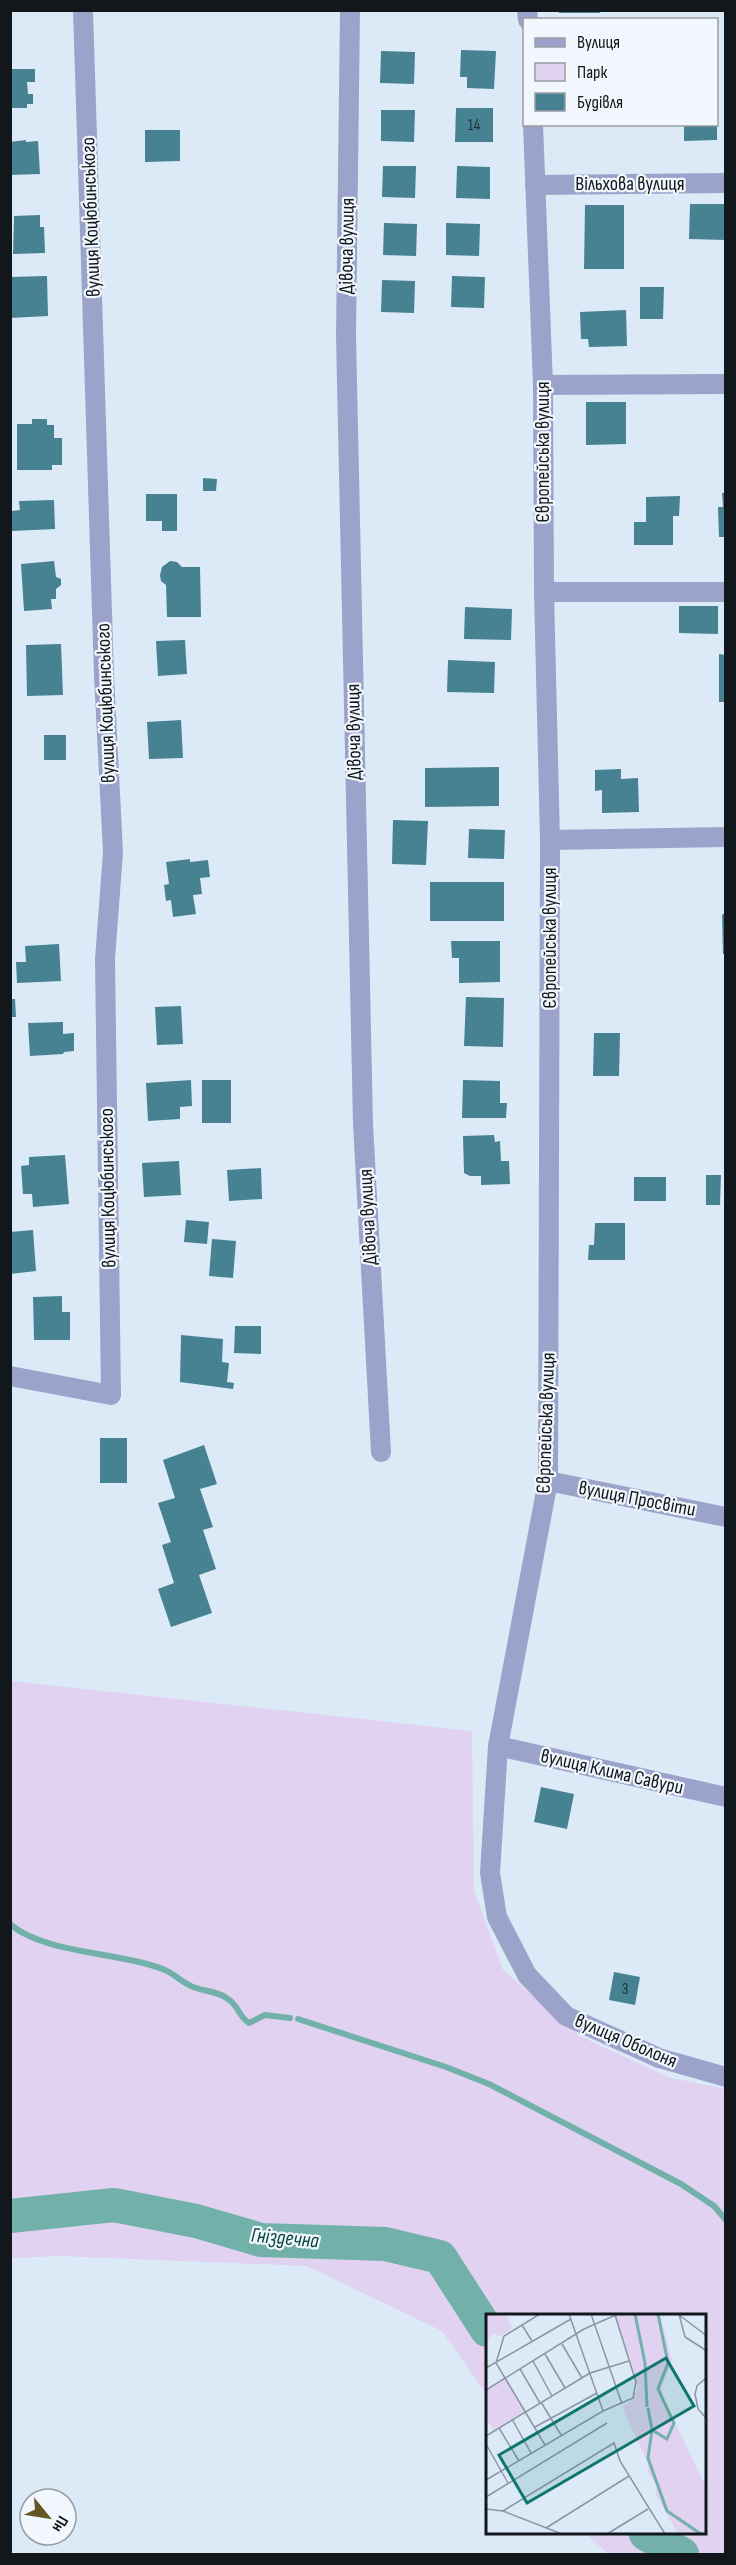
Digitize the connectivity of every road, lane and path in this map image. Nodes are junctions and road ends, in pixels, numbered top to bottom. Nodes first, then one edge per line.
1 (83, 10) edge
2 (350, 10) edge
3 (532, 126) edge
4 (726, 183) edge
5 (535, 185) junction
6 (726, 384) edge
7 (543, 385) junction
8 (544, 592) junction
9 (726, 592) edge
10 (726, 837) edge
11 (550, 840) junction
12 (10, 1376) edge
13 (381, 1452) dead end
14 (548, 1481) junction
15 (726, 1517) edge
16 (498, 1746) junction
17 (726, 1797) edge
18 (726, 2077) edge

1 - 12 street, вулиця Коцюбинського
2 - 13 street, Дівоча вулиця
3 - 5 street, Європейська вулиця
4 - 5 street, Вільхова вулиця
5 - 7 street, Європейська вулиця
6 - 7 street
7 - 8 street, Європейська вулиця
8 - 9 street
8 - 11 street, Європейська вулиця
10 - 11 street
11 - 14 street, Європейська вулиця
14 - 15 street, вулиця Просвіти
14 - 16 street, Європейська вулиця
16 - 17 street, вулиця Клима Савури
16 - 18 street, вулиця Оболоня

